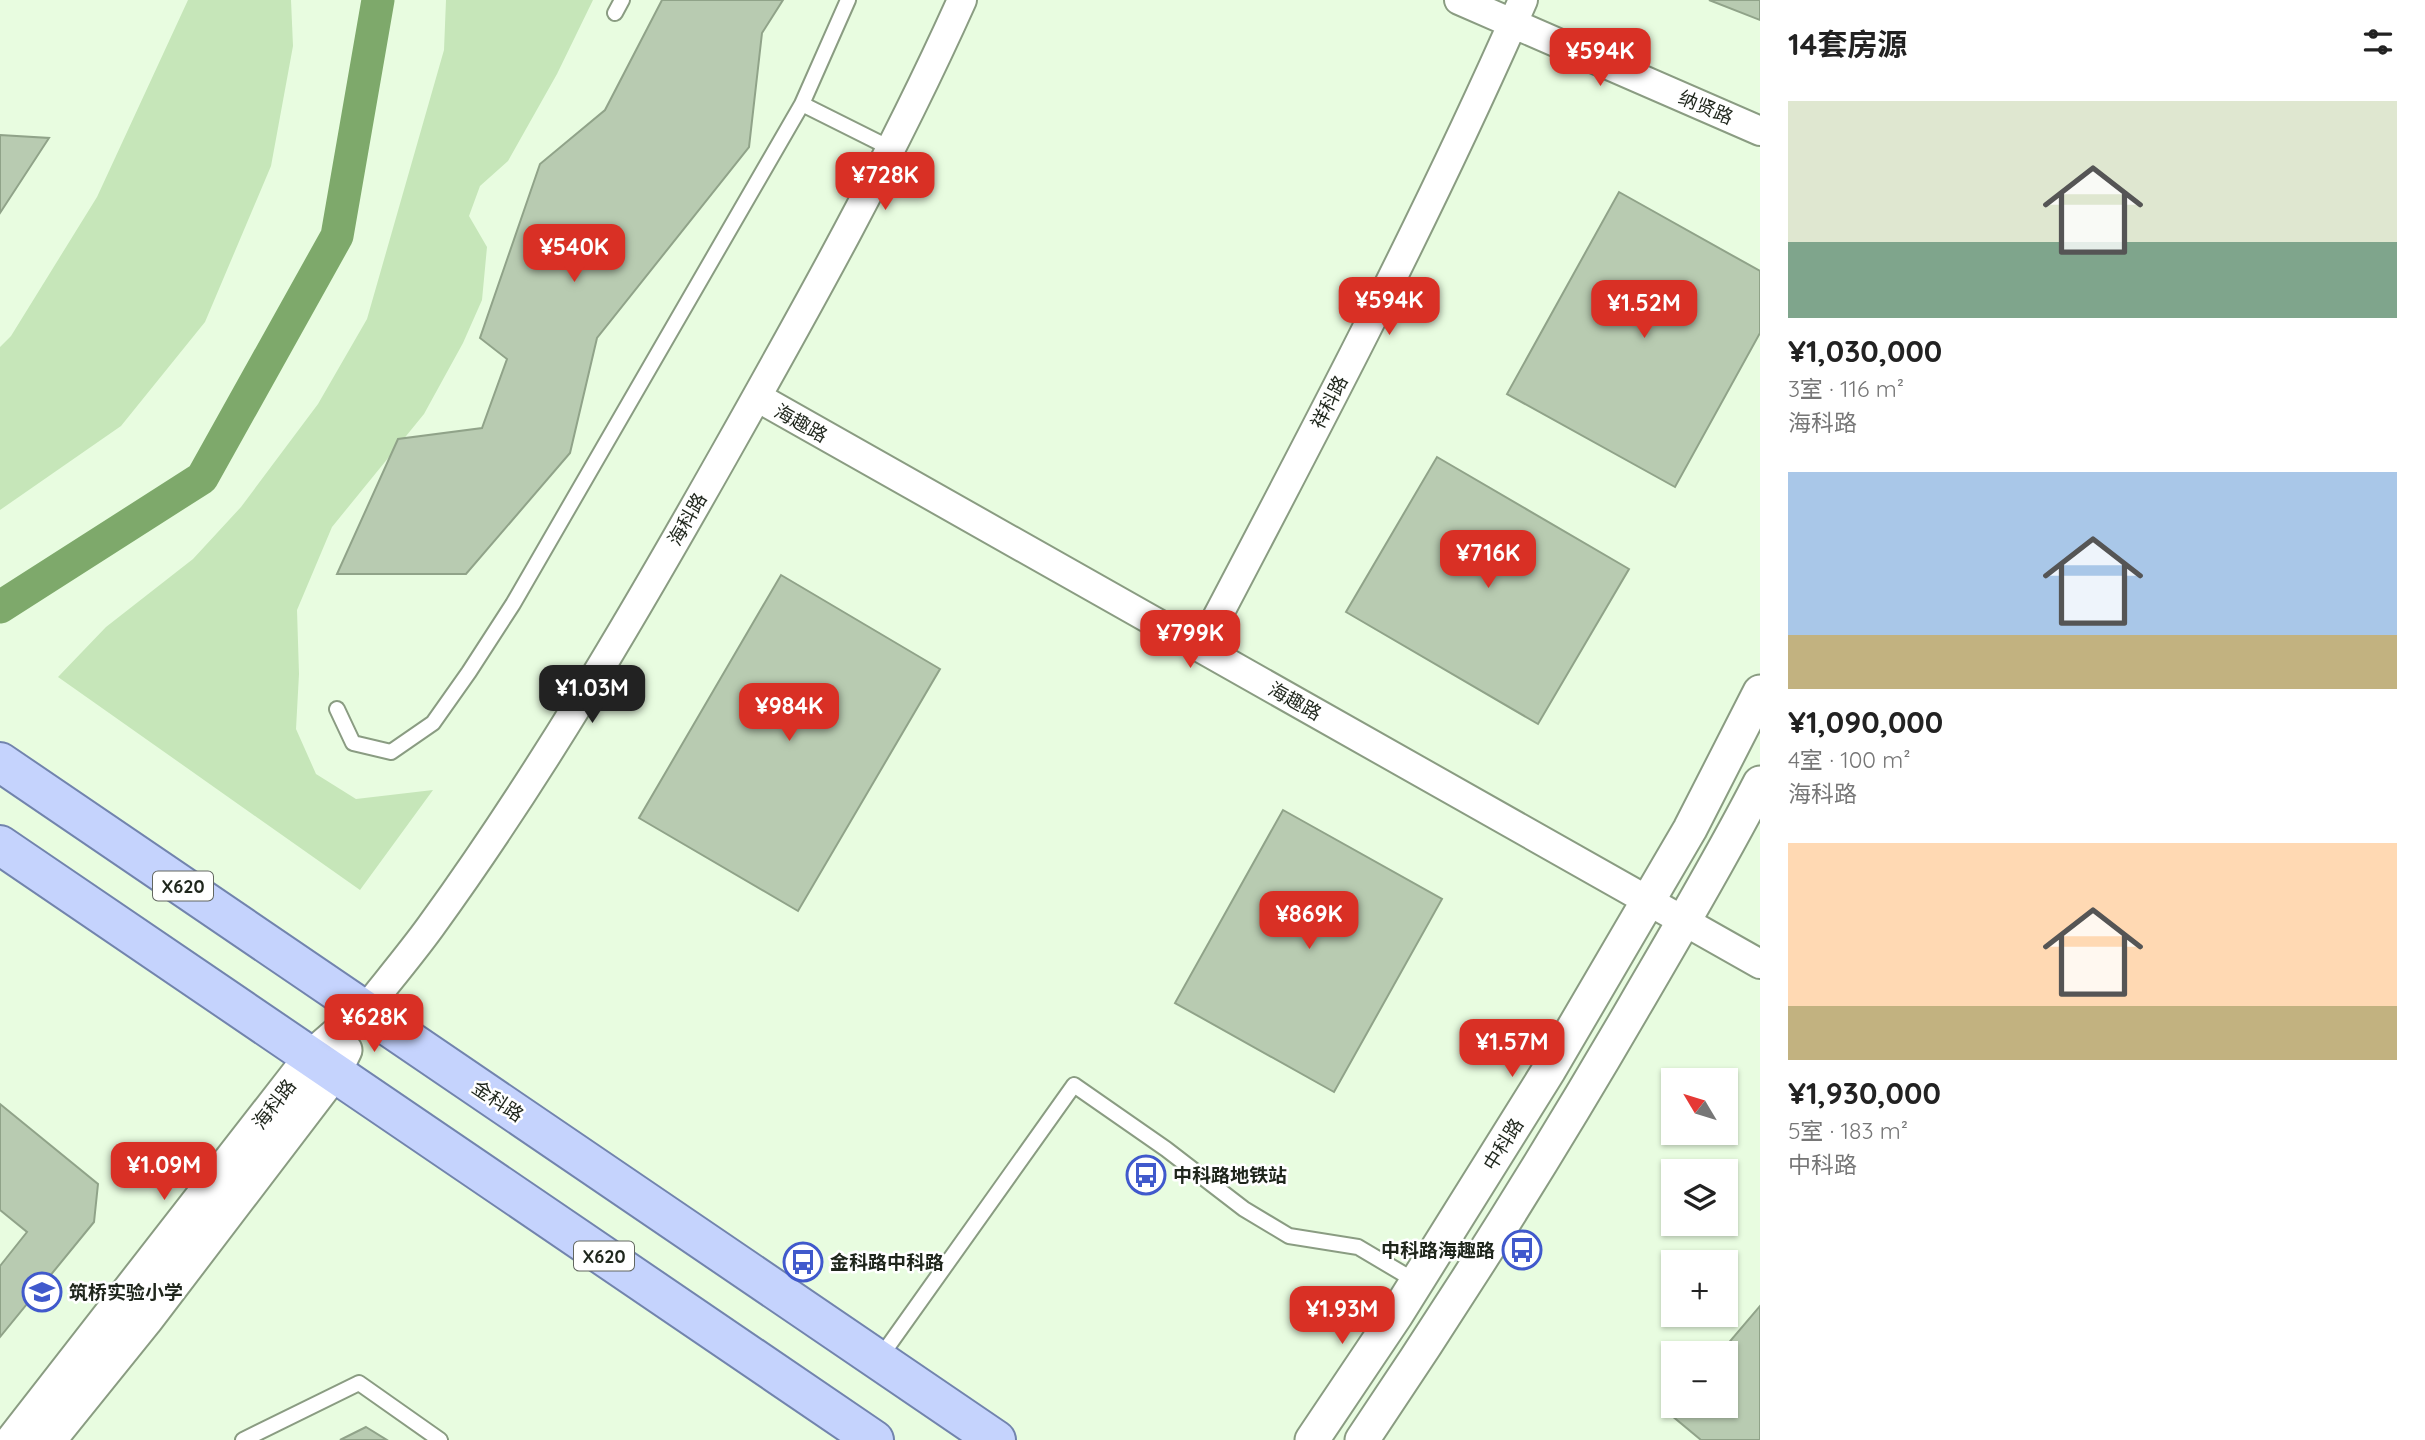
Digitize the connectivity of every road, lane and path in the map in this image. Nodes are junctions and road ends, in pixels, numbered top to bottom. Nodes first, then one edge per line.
1 (848, 0) edge
2 (962, 0) edge
3 (1459, 0) edge
4 (1518, 12) edge
5 (802, 104) junction
6 (1760, 131) edge
7 (890, 148) junction
8 (757, 397) junction
9 (1201, 648) junction
10 (1760, 692) edge
11 (337, 709) dead end
12 (0, 762) edge
13 (1760, 783) edge
14 (0, 845) edge
15 (1648, 901) junction
16 (1684, 921) junction
17 (1760, 964) edge
18 (365, 1010) junction
19 (323, 1065) junction
20 (1417, 1282) junction
21 (878, 1360) junction
22 (13, 1440) edge
23 (49, 1440) edge
24 (243, 1440) edge
25 (440, 1440) edge
26 (874, 1440) edge
27 (996, 1440) edge
28 (1312, 1440) edge
29 (1362, 1440) edge

1 - 5 lane
2 - 7 street, 海科路
3 - 4 street, 纳贤路
4 - 6 street, 纳贤路
4 - 9 street, 祥科路
5 - 7 lane
5 - 11 lane
7 - 8 street, 海科路
8 - 9 street, 海趣路
8 - 18 street, 海科路
9 - 15 street, 海趣路
10 - 15 street, 中科路
12 - 18 main road, 金科路 / X620
13 - 16 street
14 - 19 main road, X620
15 - 16 street, 海趣路
15 - 20 street, 中科路
16 - 17 street, 海趣路
16 - 29 street
18 - 19 street, 海科路
18 - 21 main road, 金科路 / X620
19 - 22 street, 海科路
19 - 23 street, 海科路
19 - 26 main road, X620
20 - 21 lane
20 - 28 street, 中科路
21 - 27 main road, 金科路 / X620
24 - 25 lane

